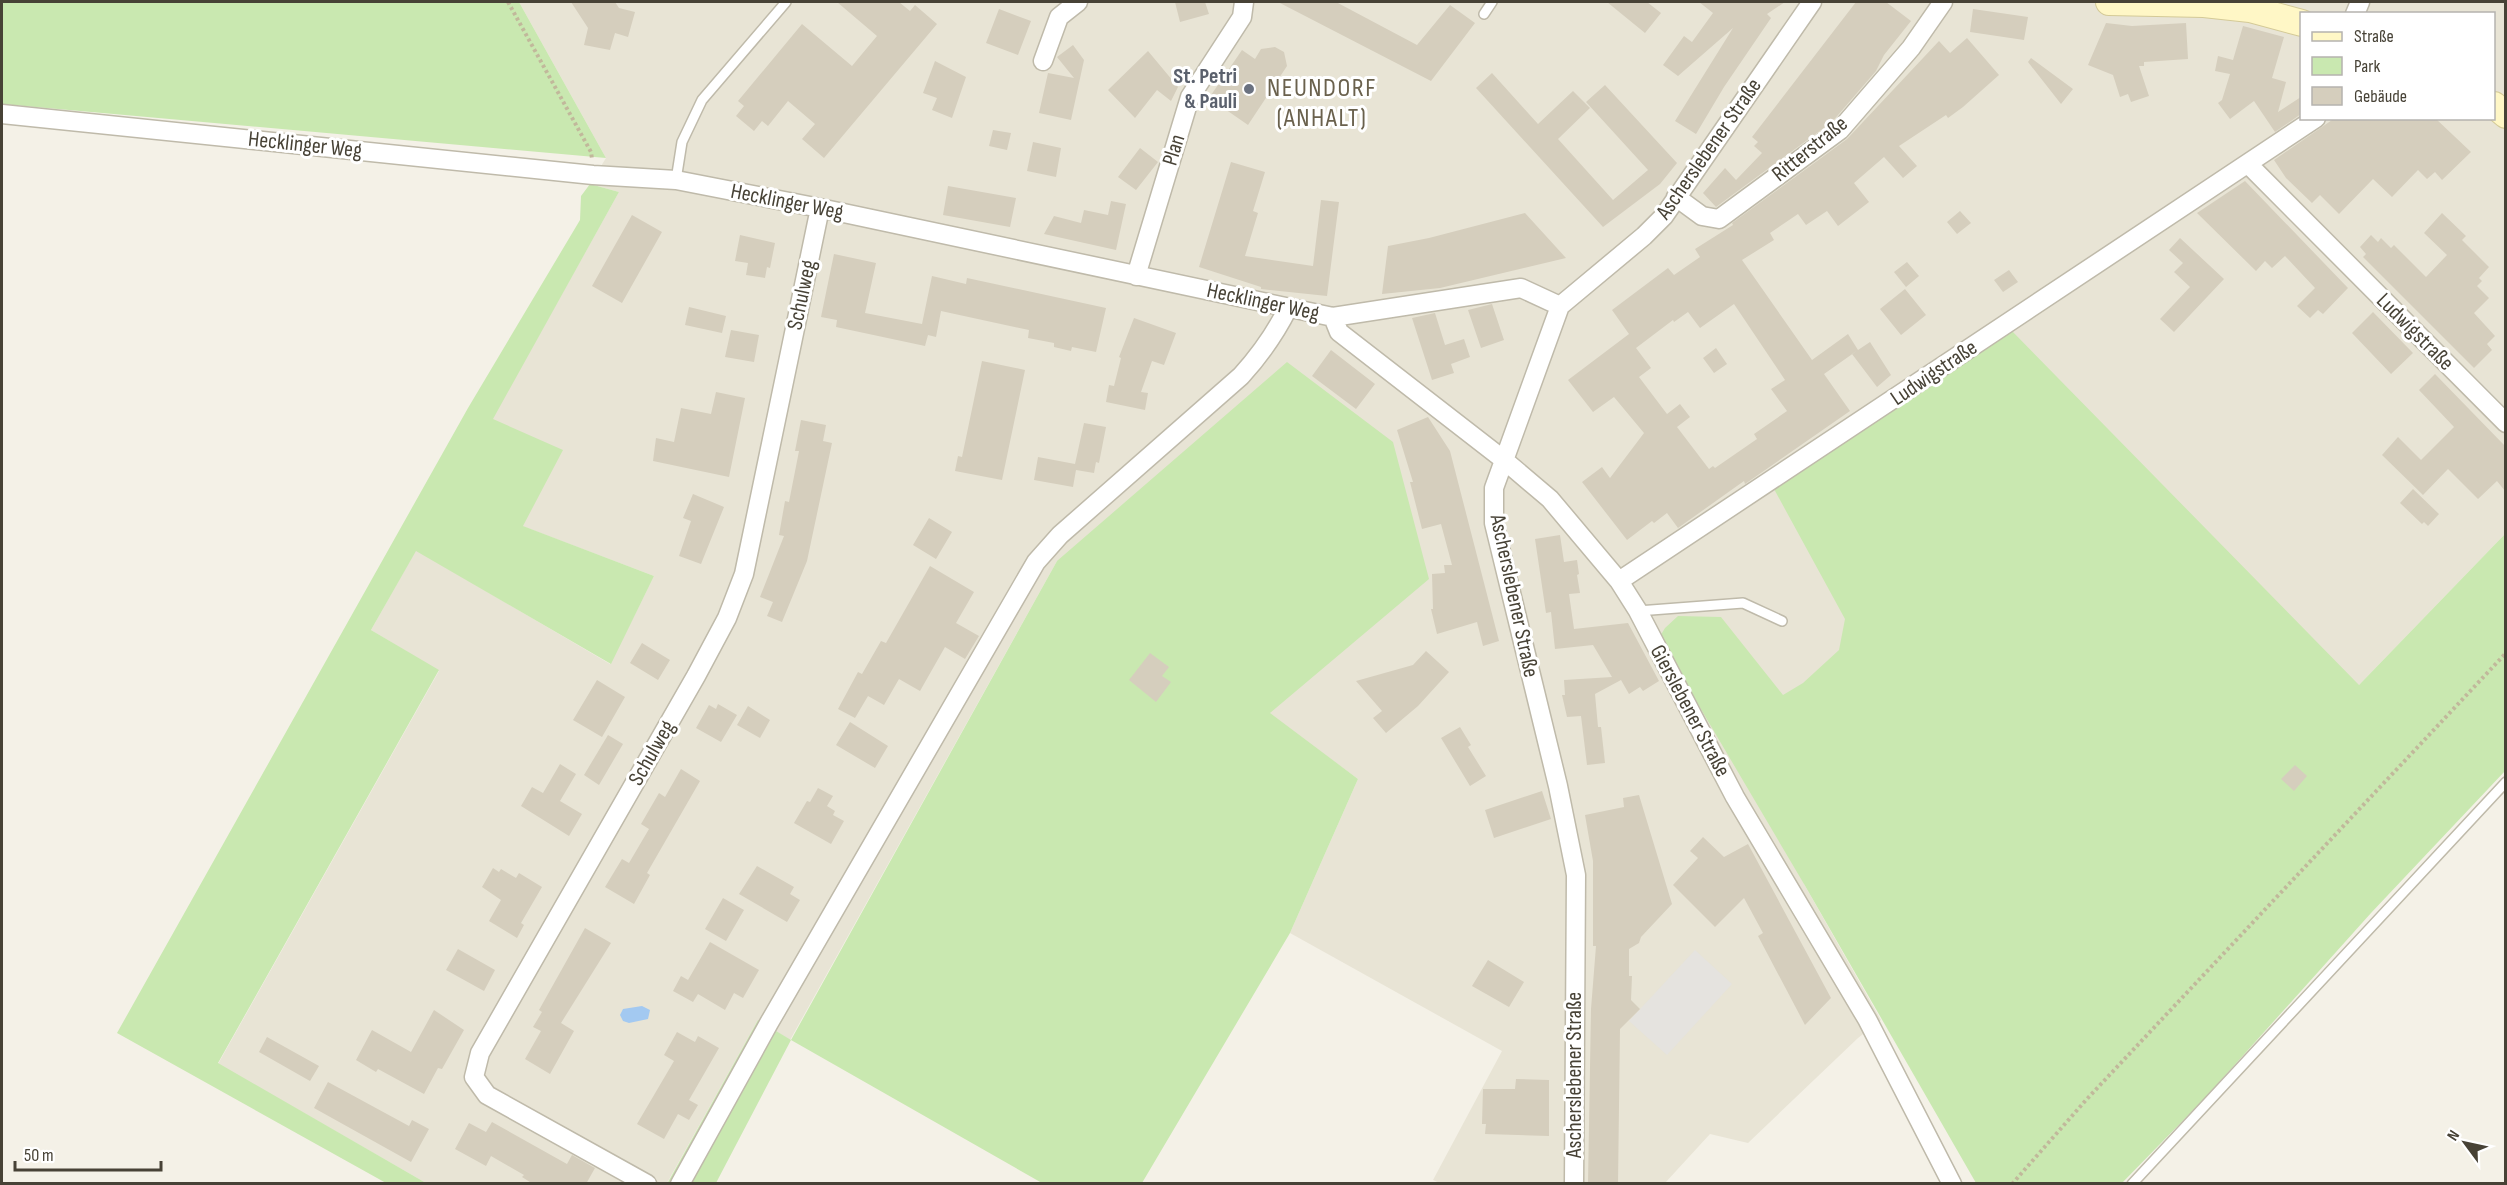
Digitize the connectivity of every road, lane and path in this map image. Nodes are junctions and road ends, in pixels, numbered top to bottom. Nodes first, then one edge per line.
1 (508, 2) edge
2 (786, 2) edge
3 (1078, 2) edge
4 (1244, 2) edge
5 (1492, 2) edge
6 (1812, 2) edge
7 (1943, 2) edge
8 (2109, 2) edge
9 (1484, 14) dead end
10 (2300, 23) edge
11 (1043, 61) dead end
12 (2, 114) edge
13 (2313, 120) edge
14 (2248, 164) junction
15 (592, 175) junction
16 (676, 180) junction
17 (1676, 197) junction
18 (820, 208) junction
19 (1136, 276) junction
20 (1560, 306) junction
21 (1288, 308) junction
22 (1333, 317) junction
23 (2505, 423) edge
24 (1504, 460) junction
25 (1619, 581) junction
26 (1638, 611) junction
27 (1782, 621) dead end
28 (2505, 653) edge
29 (2505, 782) edge
30 (646, 1184) edge
31 (680, 1184) edge
32 (1574, 1184) edge
33 (1953, 1184) edge
34 (2012, 1184) edge
35 (2132, 1184) edge

1 - 15 path
2 - 16 lane
3 - 11 street
4 - 19 street, Plan
5 - 9 lane
6 - 17 street, Ascherslebener Straße
7 - 17 street, Ritterstraße
8 - 10 main road
12 - 15 street, Hecklinger Weg
13 - 14 street, Ludwigstraße
14 - 23 street, Ludwigstraße
14 - 25 street, Ludwigstraße
15 - 16 street, Hecklinger Weg
16 - 18 street, Hecklinger Weg
17 - 20 street, Ascherslebener Straße
18 - 19 street, Hecklinger Weg
18 - 30 street, Schulweg
19 - 21 street, Hecklinger Weg
20 - 22 street, Hecklinger Weg
20 - 24 street, Ascherslebener Straße
21 - 22 street, Hecklinger Weg
21 - 31 street
22 - 24 street, Gierslebener Straße
24 - 25 street, Gierslebener Straße
24 - 32 street, Ascherslebener Straße
25 - 26 street, Gierslebener Straße
26 - 27 lane
26 - 33 street, Gierslebener Straße
28 - 34 path
29 - 35 lane

